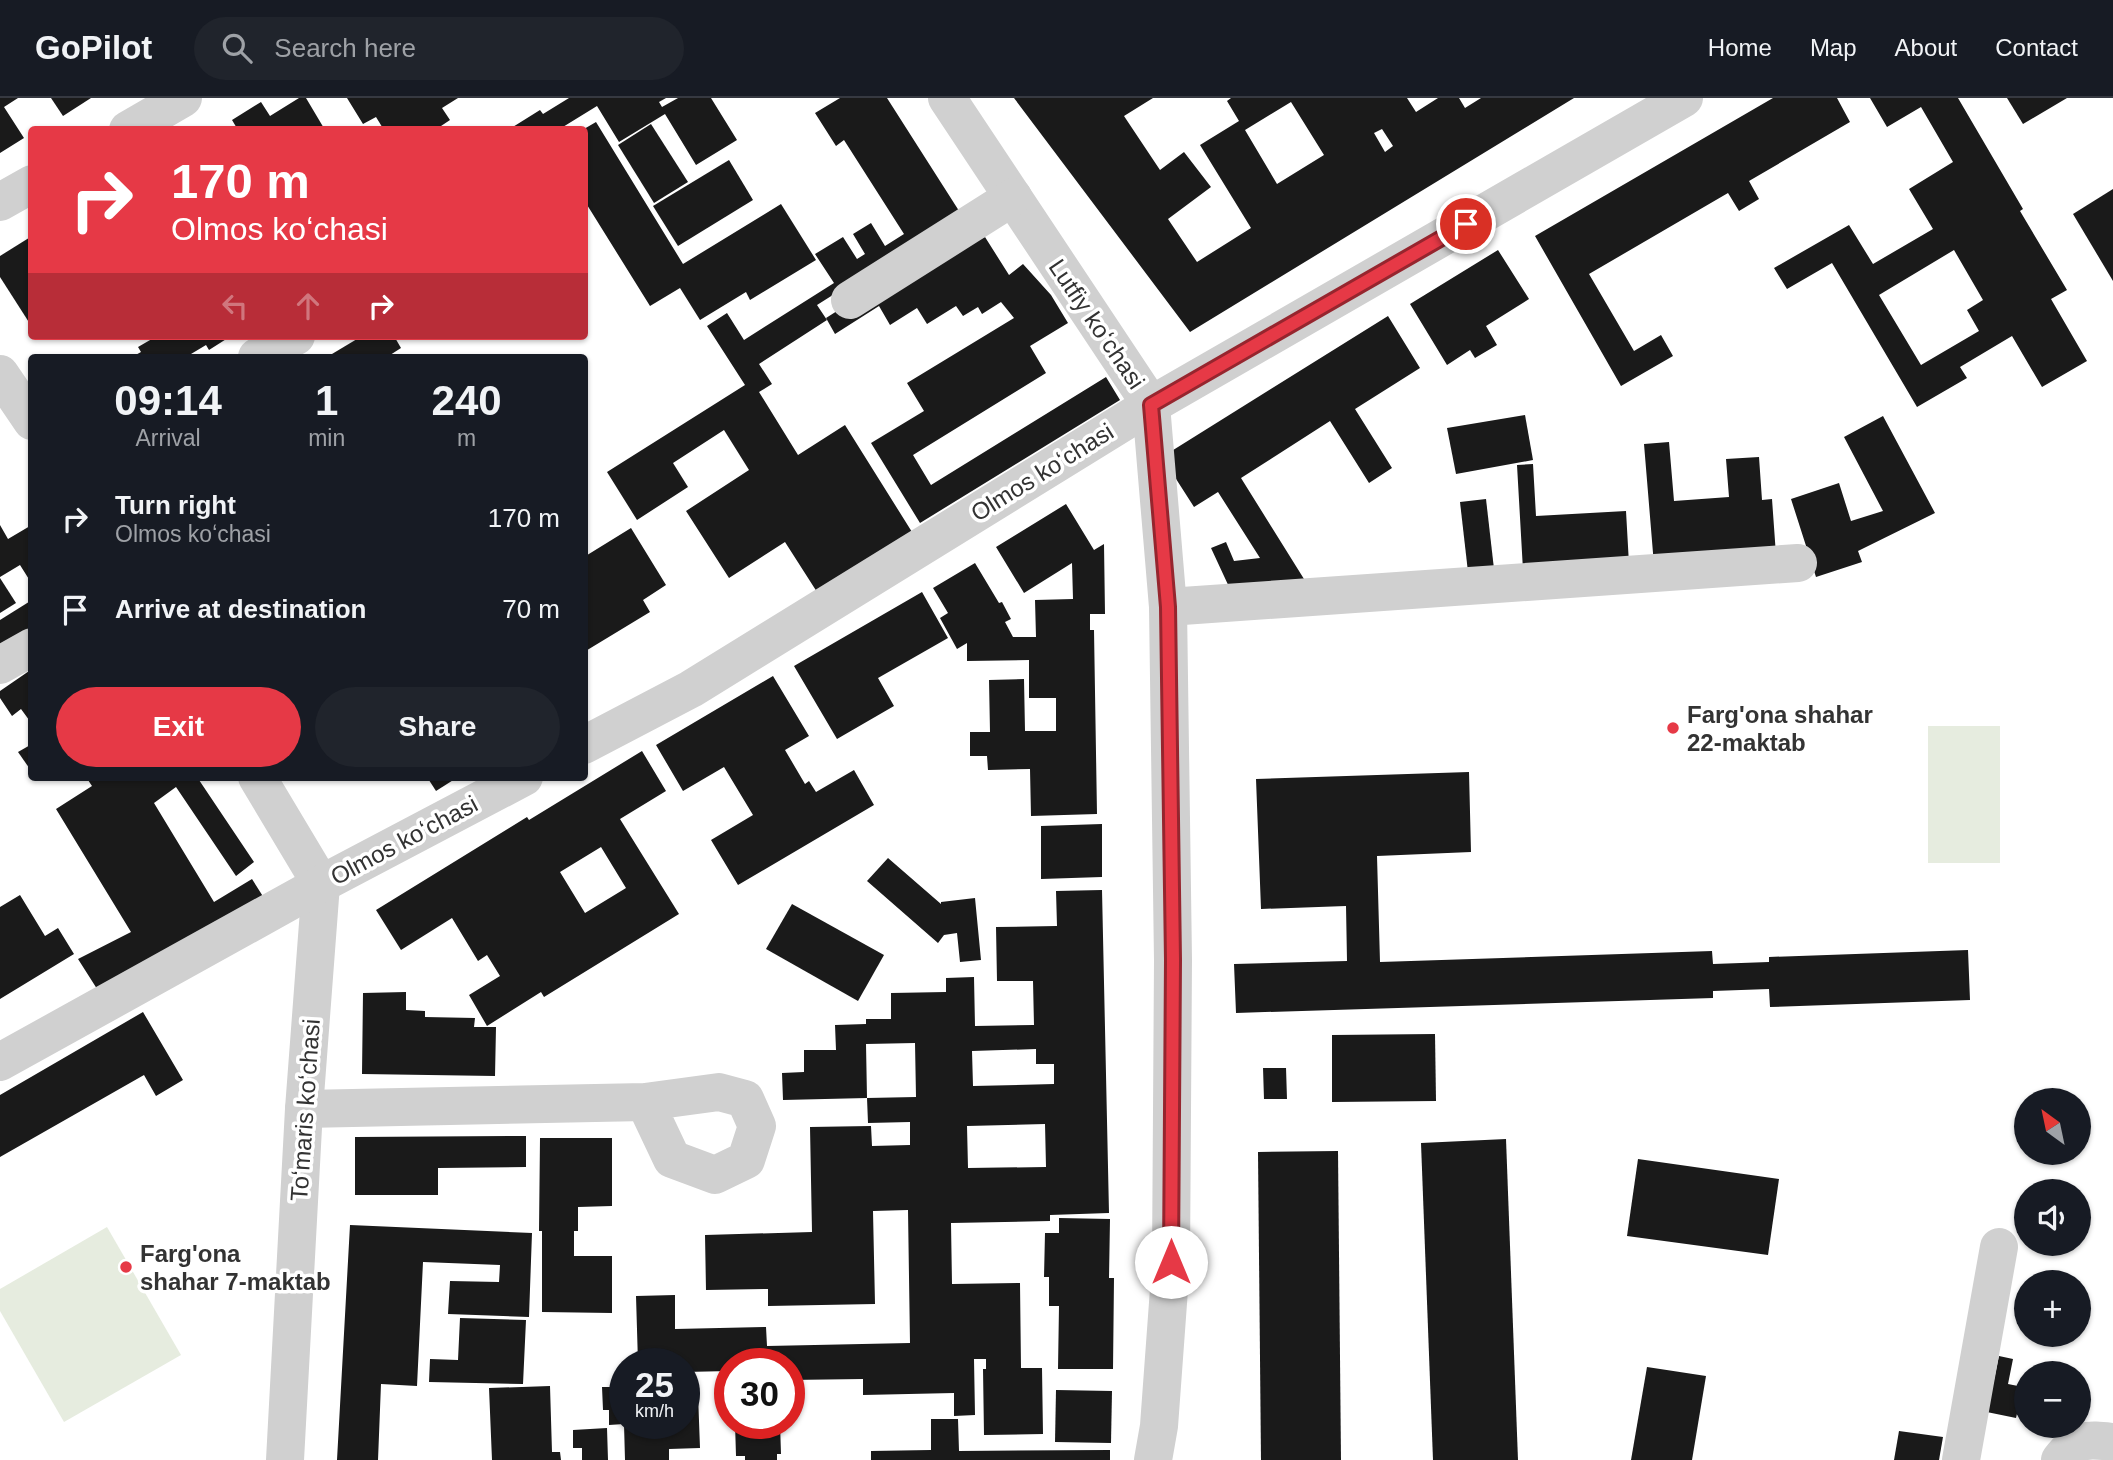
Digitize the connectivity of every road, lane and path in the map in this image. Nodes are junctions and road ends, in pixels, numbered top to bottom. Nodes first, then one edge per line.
1 (183, 98) edge
2 (947, 98) edge
3 (1684, 98) edge
4 (135, 126) edge
5 (28, 186) edge
6 (1013, 198) junction
7 (0, 202) edge
8 (850, 300) dead end
9 (0, 374) edge
10 (1151, 405) junction
11 (28, 415) edge
12 (1798, 563) dead end
13 (1168, 607) junction
14 (28, 649) edge
15 (0, 665) edge
16 (588, 743) edge
17 (259, 781) edge
18 (516, 781) edge
19 (321, 884) junction
20 (0, 1062) edge
21 (645, 1102) dead end
22 (304, 1110) junction
23 (1999, 1247) dead end
24 (2113, 1442) edge
25 (285, 1460) edge
26 (1153, 1460) edge
27 (1961, 1460) edge
28 (2060, 1460) edge

1 - 4 street
2 - 6 street, Lutfiy koʻchasi
3 - 10 street, Olmos koʻchasi
5 - 7 street
6 - 8 street
6 - 10 street, Lutfiy koʻchasi
9 - 11 street
10 - 13 street, Lutfiy koʻchasi
10 - 16 street, Olmos koʻchasi
12 - 13 street
13 - 26 street, Lutfiy koʻchasi
14 - 15 street
17 - 19 street
18 - 19 street, Olmos koʻchasi
19 - 20 street, Olmos koʻchasi
19 - 22 street, Toʻmaris koʻchasi
21 - 22 street
22 - 25 street, Toʻmaris koʻchasi
23 - 27 street
24 - 28 street

